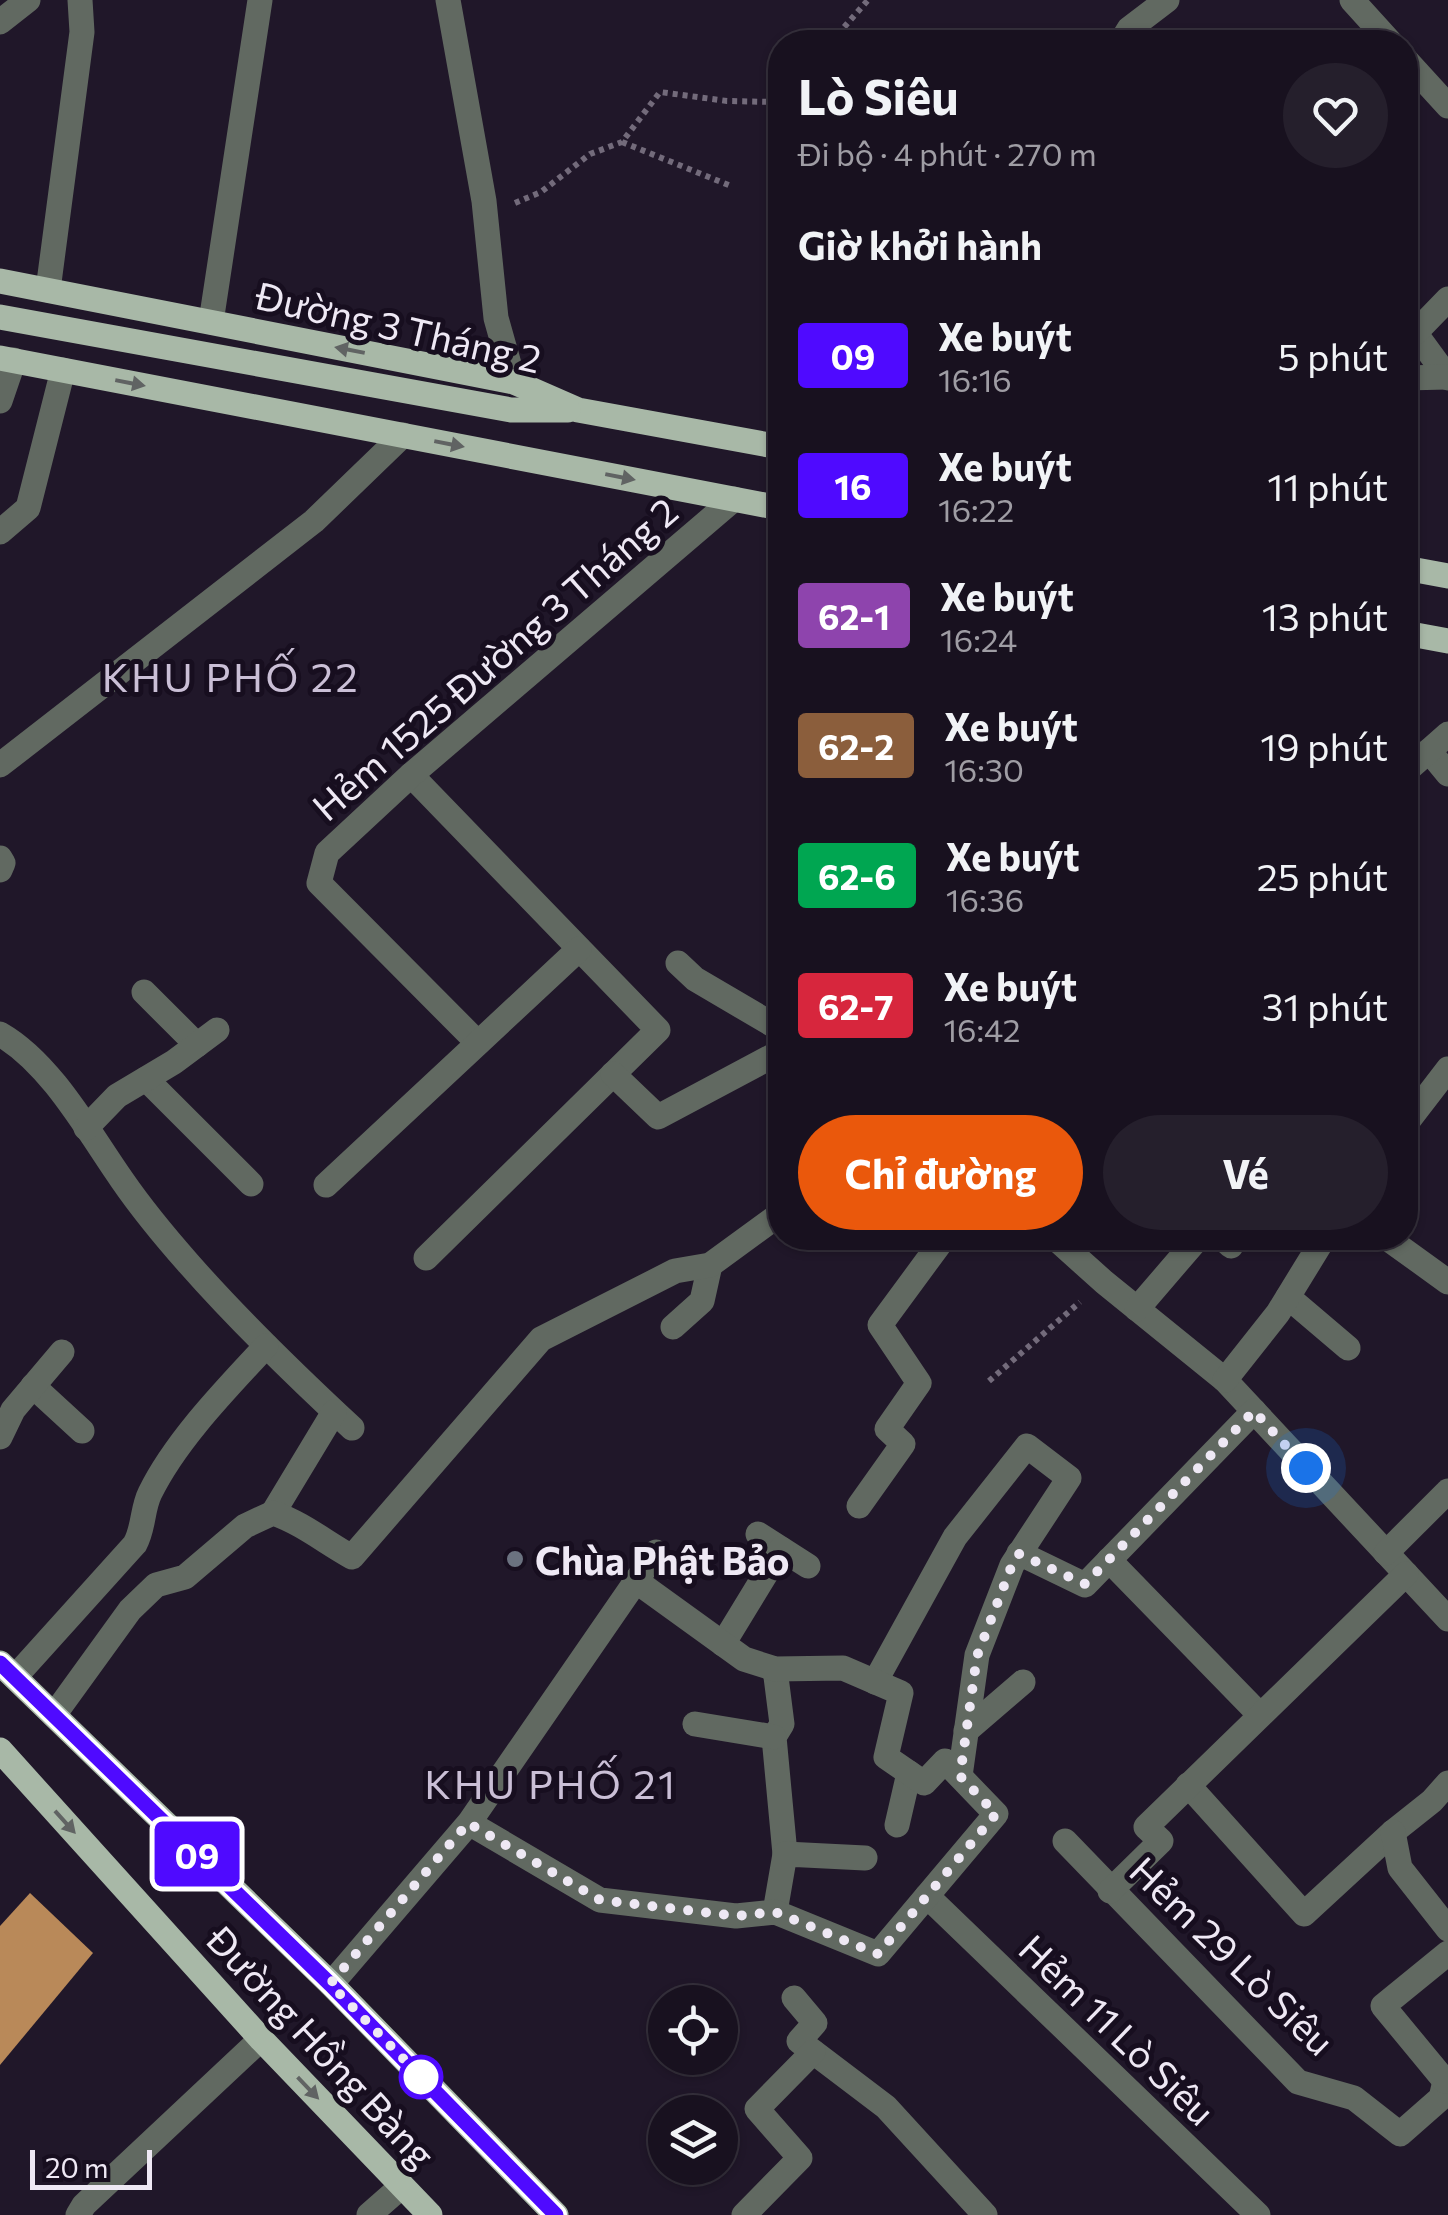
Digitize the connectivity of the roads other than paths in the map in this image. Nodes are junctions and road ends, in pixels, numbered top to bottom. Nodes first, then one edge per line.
1 (28, 0) edge
2 (80, 0) edge
3 (260, 0) edge
4 (448, 0) edge
5 (1167, 0) edge
6 (1352, 0) edge
7 (0, 22) edge
8 (1139, 30) edge
9 (1379, 30) edge
10 (1418, 73) edge
11 (1448, 106) edge
12 (0, 281) edge
13 (48, 290) junction
14 (1448, 299) edge
15 (0, 317) edge
16 (1418, 320) edge
17 (211, 322) junction
18 (1418, 336) edge
19 (7, 359) edge
20 (63, 370) junction
21 (1418, 378) edge
22 (1448, 378) edge
23 (514, 382) junction
24 (0, 402) edge
25 (578, 410) junction
26 (403, 435) junction
27 (768, 445) edge
28 (734, 498) junction
29 (768, 505) edge
30 (0, 532) edge
31 (1418, 570) edge
32 (1448, 576) edge
33 (1418, 636) edge
34 (1448, 642) edge
35 (1438, 743) edge
36 (1418, 761) edge
37 (0, 765) edge
38 (1448, 774) edge
39 (411, 775) junction
40 (0, 858) edge
41 (0, 870) edge
42 (579, 949) junction
43 (678, 963) dead end
44 (144, 992) dead end
45 (768, 1022) edge
46 (0, 1034) edge
47 (478, 1043) junction
48 (768, 1058) edge
49 (1448, 1069) edge
50 (613, 1074) junction
51 (146, 1079) junction
52 (1418, 1090) edge
53 (86, 1128) junction
54 (251, 1184) dead end
55 (326, 1185) dead end
56 (768, 1223) edge
57 (935, 1250) edge
58 (1068, 1250) edge
59 (1188, 1250) edge
60 (1317, 1250) edge
61 (1404, 1250) edge
62 (426, 1258) dead end
63 (710, 1265) junction
64 (1448, 1282) edge
65 (1288, 1297) junction
66 (1137, 1309) junction
67 (674, 1326) dead end
68 (266, 1346) junction
69 (1348, 1348) dead end
70 (62, 1352) dead end
71 (1225, 1380) junction
72 (33, 1386) junction
73 (1254, 1411) junction
74 (82, 1431) dead end
75 (0, 1437) edge
76 (1448, 1491) edge
77 (859, 1506) dead end
78 (273, 1512) junction
79 (758, 1534) dead end
80 (780, 1548) junction
81 (656, 1552) dead end
82 (1386, 1553) junction
83 (1019, 1554) junction
84 (1109, 1560) junction
85 (808, 1566) dead end
86 (1406, 1574) junction
87 (636, 1581) junction
88 (1443, 1604) edge
89 (723, 1644) junction
90 (775, 1668) junction
91 (7, 1670) edge
92 (875, 1682) junction
93 (1023, 1682) dead end
94 (54, 1715) junction
95 (1260, 1715) junction
96 (694, 1724) dead end
97 (966, 1731) junction
98 (774, 1737) junction
99 (0, 1750) edge
100 (909, 1773) junction
101 (960, 1776) junction
102 (1448, 1783) edge
103 (1188, 1786) junction
104 (468, 1823) junction
105 (897, 1825) dead end
106 (1393, 1832) junction
107 (1065, 1841) dead end
108 (785, 1854) junction
109 (865, 1858) dead end
110 (1110, 1891) junction
111 (926, 1896) junction
112 (775, 1912) junction
113 (1448, 1929) edge
114 (1448, 1953) edge
115 (330, 1984) junction
116 (794, 1998) dead end
117 (261, 2039) junction
118 (813, 2052) junction
119 (1446, 2080) edge
120 (402, 2186) junction
121 (78, 2215) edge
122 (370, 2215) edge
123 (430, 2215) edge
124 (556, 2215) edge
125 (744, 2215) edge
126 (986, 2215) edge
127 (1258, 2215) edge

1 - 7 street
2 - 13 street
3 - 17 street
4 - 23 street
5 - 8 street
6 - 9 street
10 - 11 street
12 - 13 main road, Đường 3 Tháng 2
13 - 17 main road, Đường 3 Tháng 2
14 - 16 street
15 - 25 main road
23 -> 17 main road, Đường 3 Tháng 2
18 - 22 street
19 - 20 main road
19 - 24 street
20 -> 26 main road
20 - 30 street
21 - 22 street
23 - 25 main road, Đường 3 Tháng 2
25 - 27 main road, Đường 3 Tháng 2
26 -> 28 main road
26 - 37 street
28 - 29 main road
28 - 39 street, Hẻm 1525 Đường 3 Tháng 2
31 - 32 main road
33 - 34 main road
35 - 36 street
35 - 38 street
39 - 42 street
39 - 47 street, Hẻm 1525 Đường 3 Tháng 2
40 - 41 street
42 - 47 street
42 - 50 street
43 - 45 street
44 - 51 street
46 - 53 street
47 - 55 street
48 - 50 street
49 - 52 street
50 - 62 street
51 - 53 street
51 - 54 street
53 - 68 street
56 - 63 street
57 - 77 street
58 - 66 street
59 - 66 street
60 - 65 street
61 - 64 street
63 - 67 street
63 - 78 street
65 - 69 street
65 - 71 street
66 - 71 street
68 - 78 street
68 - 91 street
70 - 72 street
71 - 73 street
72 - 74 street
72 - 75 street
73 - 82 street
73 - 84 street
76 - 82 street
78 - 94 street
79 - 80 street
80 - 85 street
80 - 89 street
81 - 87 street
82 - 86 street
83 - 84 street
83 - 92 street
83 - 97 street
84 - 95 street
86 - 88 street
86 - 95 street
87 - 89 street
87 - 104 street
89 - 90 street
90 - 92 street
90 - 98 street
91 - 94 main road, Đường Hồng Bàng
92 - 100 street
93 - 97 street
94 - 115 main road, Đường Hồng Bàng
95 - 103 street
96 - 98 street
97 - 101 street
98 - 108 street
99 -> 117 main road, Đường Hồng Bàng
100 - 101 street
100 - 105 street
101 - 111 street
102 - 106 street
103 - 106 street
103 - 110 street
104 - 112 street
104 - 115 street
106 - 113 street
107 - 110 street, Hẻm 29 Lò Siêu
108 - 109 street
108 - 112 street
110 - 119 street, Hẻm 29 Lò Siêu
111 - 112 street
111 - 127 street, Hẻm 11 Lò Siêu
114 - 119 street
115 - 124 main road, Đường Hồng Bàng
116 - 118 street
117 -> 120 main road, Đường Hồng Bàng
117 - 121 street
118 - 125 street
118 - 126 street
120 - 122 street
120 - 123 main road, Đường Hồng Bàng

